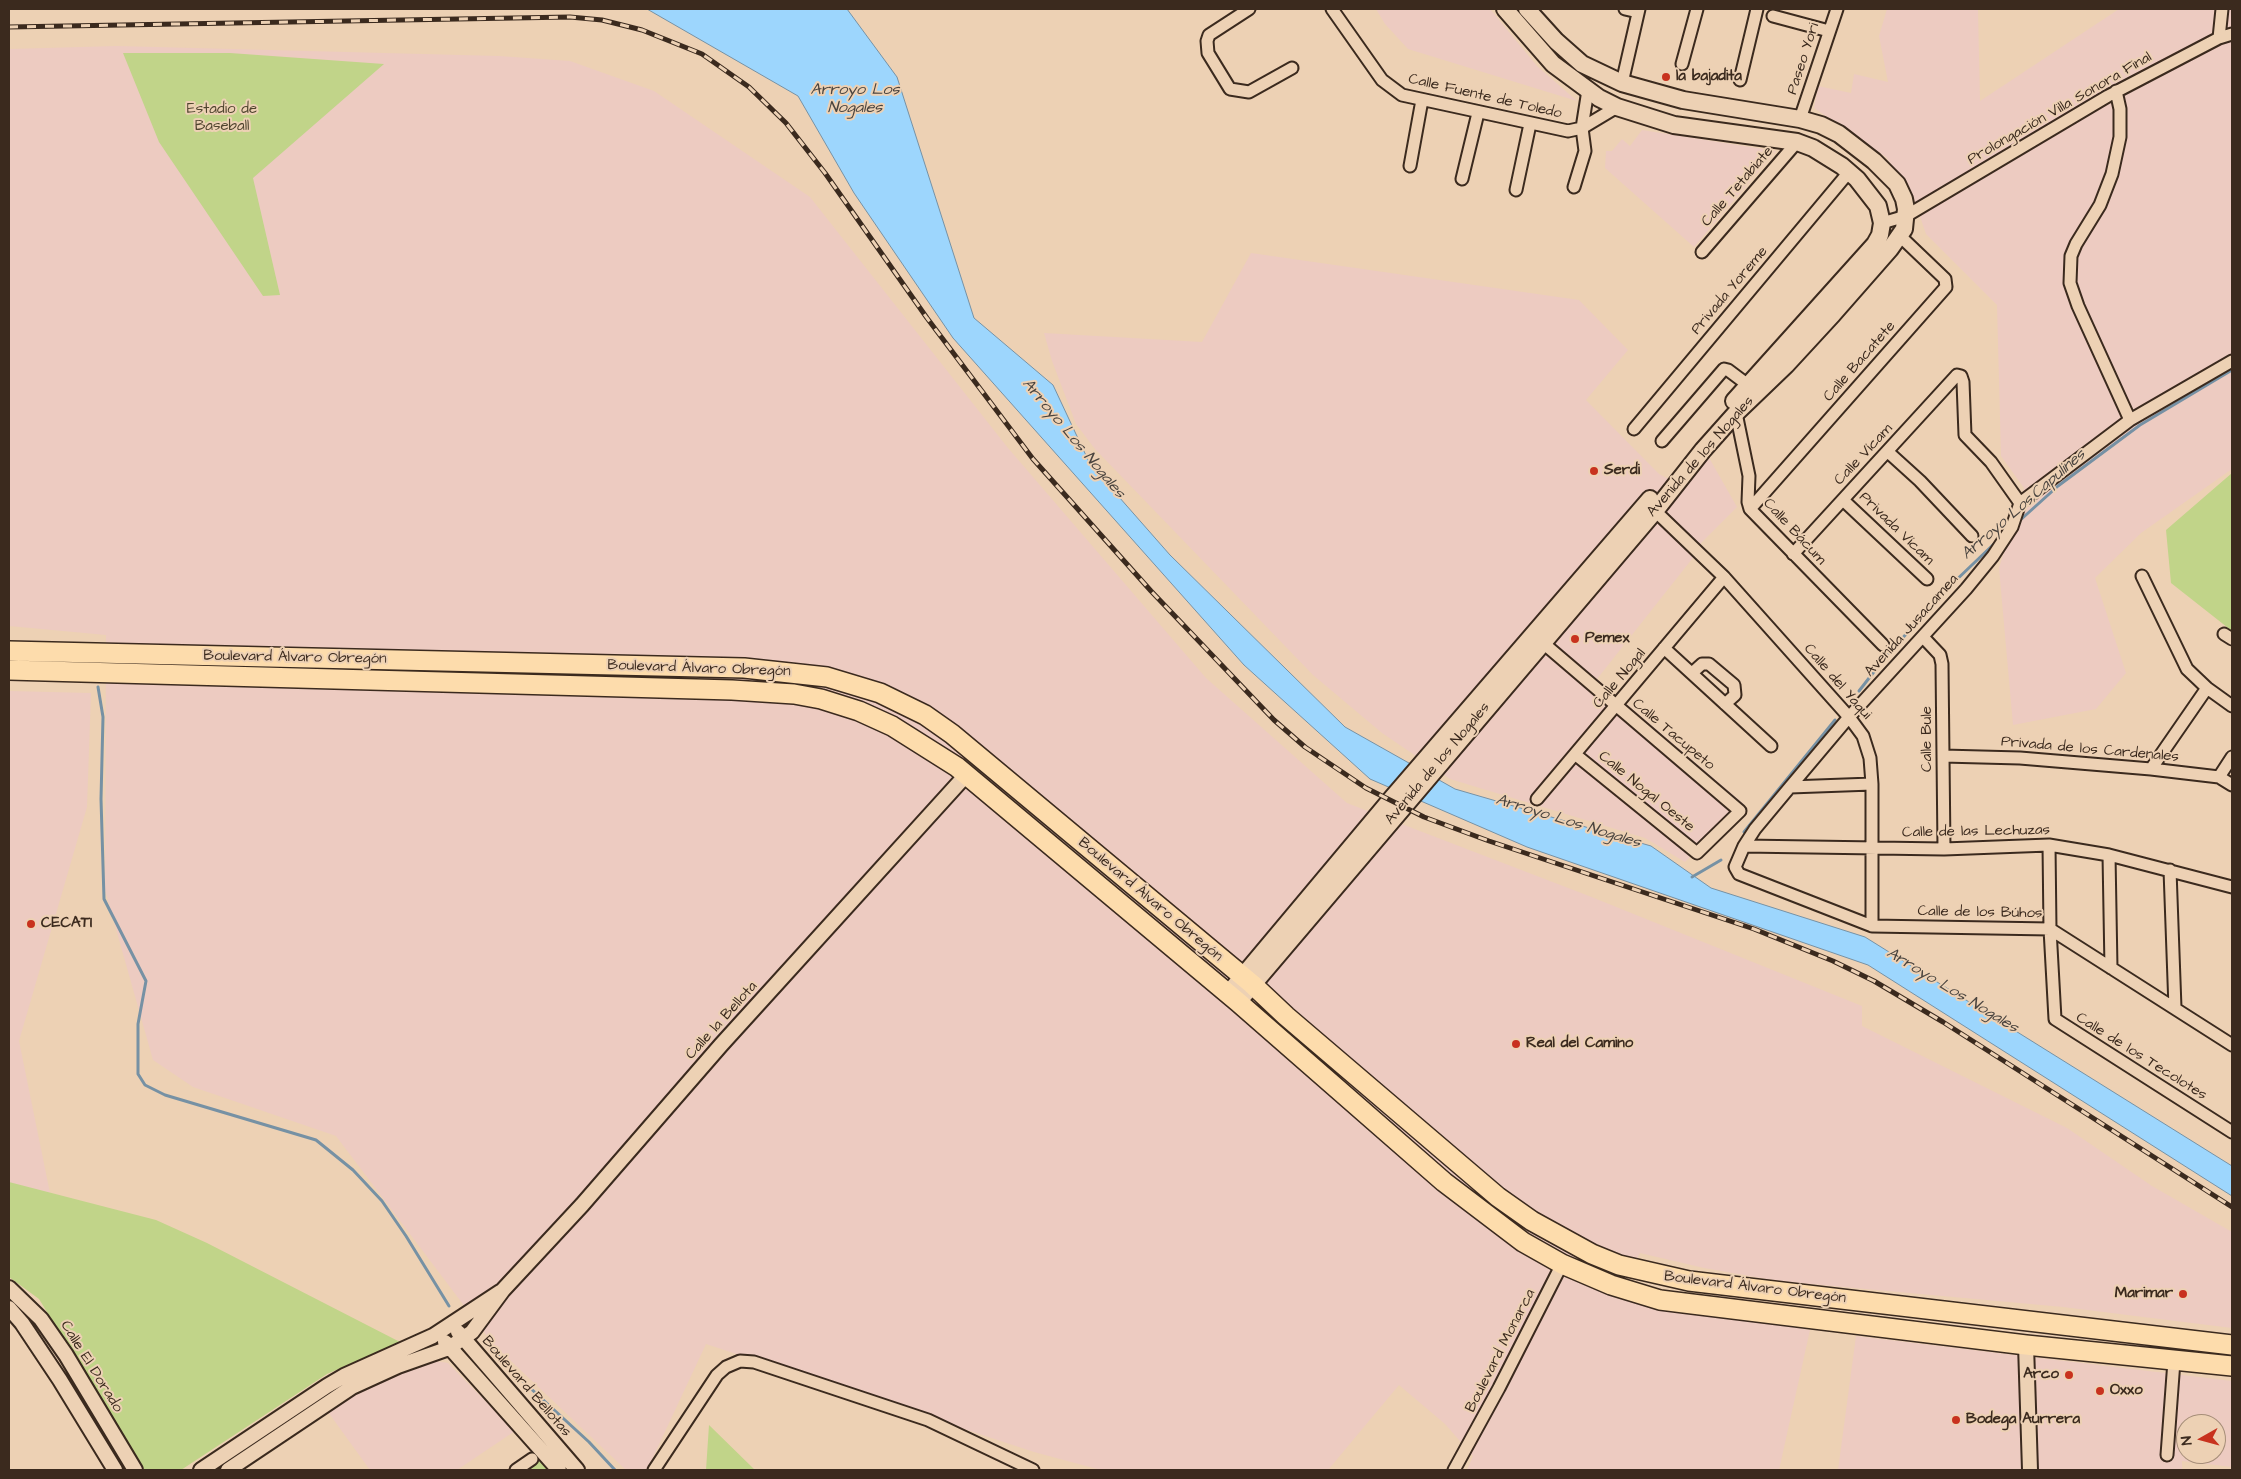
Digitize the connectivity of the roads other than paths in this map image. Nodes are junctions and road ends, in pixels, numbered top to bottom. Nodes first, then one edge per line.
1 (1249, 9) edge
2 (1332, 9) edge
3 (1506, 9) edge
4 (1527, 9) edge
5 (1625, 9) edge
6 (1697, 9) edge
7 (1757, 9) edge
8 (1837, 9) edge
9 (2222, 9) edge
10 (1639, 11) edge
11 (1773, 16) dead end
12 (1828, 31) junction
13 (2232, 34) edge
14 (2219, 38) junction
15 (1682, 64) dead end
16 (1292, 68) dead end
17 (1740, 80) dead end
18 (1622, 83) junction
19 (1588, 90) junction
20 (2116, 91) junction
21 (1422, 100) junction
22 (1617, 107) junction
23 (1478, 113) junction
24 (1800, 119) junction
25 (1530, 124) junction
26 (1582, 128) junction
27 (1797, 142) junction
28 (1410, 166) dead end
29 (1849, 172) junction
30 (1462, 179) dead end
31 (1896, 184) junction
32 (1574, 187) dead end
33 (1516, 190) dead end
34 (1873, 199) junction
35 (1906, 216) junction
36 (1882, 223) junction
37 (1900, 236) junction
38 (1702, 252) dead end
39 (2232, 360) edge
40 (1748, 385) junction
41 (1736, 413) junction
42 (2130, 420) junction
43 (1634, 429) dead end
44 (1662, 441) dead end
45 (1888, 452) junction
46 (1843, 500) junction
47 (2020, 503) junction
48 (1651, 507) junction
49 (1750, 509) junction
50 (1972, 536) dead end
51 (1793, 554) junction
52 (2142, 576) dead end
53 (1724, 577) junction
54 (1927, 580) dead end
55 (1923, 637) junction
56 (1542, 642) junction
57 (1883, 645) dead end
58 (1664, 648) junction
59 (9, 651) edge
60 (9, 670) edge
61 (1692, 673) junction
62 (2207, 688) junction
63 (1725, 704) junction
64 (2232, 706) edge
65 (1616, 707) junction
66 (1850, 717) junction
67 (1771, 746) dead end
68 (1576, 755) junction
69 (1942, 756) junction
70 (2232, 757) edge
71 (1426, 768) junction
72 (2151, 769) junction
73 (967, 774) junction
74 (2219, 777) junction
75 (1872, 784) junction
76 (2232, 785) edge
77 (1790, 787) junction
78 (1537, 799) dead end
79 (1740, 811) joint
80 (2049, 845) junction
81 (1744, 846) junction
82 (1872, 848) junction
83 (1944, 848) junction
84 (2109, 855) junction
85 (1736, 870) joint
86 (2170, 870) junction
87 (2232, 887) edge
88 (1872, 926) junction
89 (2050, 929) junction
90 (2111, 968) junction
91 (1248, 980) junction
92 (1233, 998) junction
93 (2175, 1008) junction
94 (2232, 1045) edge
95 (2232, 1132) edge
96 (1562, 1264) junction
97 (9, 1288) edge
98 (503, 1290) junction
99 (9, 1308) edge
100 (452, 1324) junction
101 (438, 1333) junction
102 (464, 1340) junction
103 (2232, 1344) edge
104 (2026, 1345) junction
105 (449, 1348) junction
106 (2174, 1361) junction
107 (2232, 1366) edge
108 (542, 1450) junction
109 (1465, 1451) junction
110 (2167, 1454) dead end
111 (115, 1470) edge
112 (135, 1470) edge
113 (201, 1470) edge
114 (228, 1470) edge
115 (517, 1470) edge
116 (558, 1470) edge
117 (577, 1470) edge
118 (654, 1470) edge
119 (1028, 1470) edge
120 (1454, 1470) edge
121 (1461, 1470) edge
122 (2030, 1470) edge

1 - 16 street
2 - 21 street, Calle Fuente de Toledo
3 - 19 main road
4 - 18 main road
5 - 10 street
6 - 15 street
7 - 17 street
8 - 12 street, Paseo Yori
9 - 14 street
10 - 18 street
11 - 12 street
12 - 24 street, Paseo Yori
13 - 14 street, Prolongación Villa Sonora Final
14 - 20 street, Prolongación Villa Sonora Final
18 - 24 main road
19 - 22 main road
19 - 26 street, Calle Fuente de Toledo
20 - 35 street, Prolongación Villa Sonora Final
20 - 42 street
21 - 23 street, Calle Fuente de Toledo
21 - 28 street
22 - 26 street, Calle Fuente de Toledo
22 - 27 main road
23 - 25 street, Calle Fuente de Toledo
23 - 30 street
24 - 31 main road
25 - 26 street, Calle Fuente de Toledo
25 - 33 street
26 - 32 street, Calle Fuente de Toledo
27 - 29 main road
27 - 38 street, Calle Tetabiate
29 - 34 main road
29 - 43 street, Privada Yoreme
31 - 34 main road
31 - 35 main road
34 - 36 main road
35 - 36 street, Prolongación Villa Sonora Final
35 - 37 main road, Avenida de los Nogales
36 - 40 main road, Avenida de los Nogales
37 - 41 main road, Avenida de los Nogales
37 - 49 street, Calle Bacatete
39 - 42 street
40 - 44 street
40 - 48 main road, Avenida de los Nogales
41 - 48 main road, Avenida de los Nogales
41 - 49 street, Calle Bácum
42 - 47 street
45 - 46 street, Calle Vícam
45 - 47 street, Calle Vícam
45 - 50 street
46 - 51 street, Calle Vícam
46 - 54 street, Privada Vícam
47 - 55 street, Avenida Jusacamea
48 - 53 street, Calle del Yaqui
48 - 56 main road, Avenida de los Nogales
48 - 71 main road, Avenida de los Nogales
49 - 51 street, Calle Bácum
51 - 57 street, Calle Bácum
52 - 62 street
53 - 58 street, Calle Nogal
53 - 66 street, Calle del Yaqui
55 - 66 street, Avenida Jusacamea
55 - 69 street, Calle Bule
56 - 65 street, Calle Tacupeto
56 - 71 main road, Avenida de los Nogales
58 - 61 street
58 - 65 street, Calle Nogal
59 - 91 highway, Boulevard Álvaro Obregón
60 - 73 highway, Boulevard Álvaro Obregón
61 - 63 street
61 - 63 street
62 - 64 street
62 - 72 street
63 - 67 street
65 - 68 street, Calle Nogal
65 - 79 street, Calle Tacupeto
66 - 75 street, Calle del Yaqui
66 - 77 street, Avenida Jusacamea
68 - 78 street, Calle Nogal
68 - 79 street, Calle Nogal Oeste
69 - 72 street, Privada de los Cardenales
69 - 83 street, Calle Bule
70 - 74 street
71 - 91 main road, Avenida de los Nogales
72 - 74 street, Privada de los Cardenales
73 - 92 highway, Boulevard Álvaro Obregón
73 - 98 street, Calle la Bellota
74 - 76 street, Privada de los Cardenales
75 - 77 street
75 - 82 street, Calle del Yaqui
77 - 81 street, Avenida Jusacamea
80 - 83 street, Calle de las Lechuzas
80 - 84 street, Calle de las Lechuzas
80 - 89 street, Calle de los Tecolotes
81 - 82 street, Calle de las Lechuzas
81 - 85 street, Avenida Jusacamea
82 - 83 street, Calle de las Lechuzas
82 - 88 street, Calle del Yaqui
84 - 86 street, Calle de las Lechuzas
84 - 90 street
85 - 88 street, Calle de los Búhos
86 - 87 street, Calle de las Lechuzas
86 - 93 street
88 - 89 street, Calle de los Búhos
89 - 90 street, Calle de los Búhos
89 - 95 street, Calle de los Tecolotes
90 - 93 street, Calle de los Búhos
91 - 92 main road, Avenida de los Nogales
91 - 103 highway, Boulevard Álvaro Obregón
92 - 96 highway, Boulevard Álvaro Obregón
93 - 94 street, Calle de los Búhos
96 - 104 highway, Boulevard Álvaro Obregón
96 - 109 street, Boulevard Monarca
97 - 112 street, Calle El Dorado
98 - 100 street, Calle la Bellota
98 - 102 street, Calle la Bellota
99 - 111 street
100 - 101 street, Calle la Bellota
100 - 102 street, Boulevard Bellotas
101 - 105 street, Boulevard Bellotas
101 - 113 street, Calle la Bellota
102 - 105 street, Calle la Bellota
102 - 108 street, Boulevard Bellotas
104 - 106 highway, Boulevard Álvaro Obregón
104 - 122 street
105 - 108 street, Boulevard Bellotas
105 - 114 street, Calle la Bellota
106 - 107 highway, Boulevard Álvaro Obregón
106 - 110 street
108 - 115 street
108 - 116 street, Boulevard Bellotas
108 - 117 street, Boulevard Bellotas
109 - 120 street, Boulevard Monarca
109 - 121 street, Boulevard Monarca
118 - 119 street

